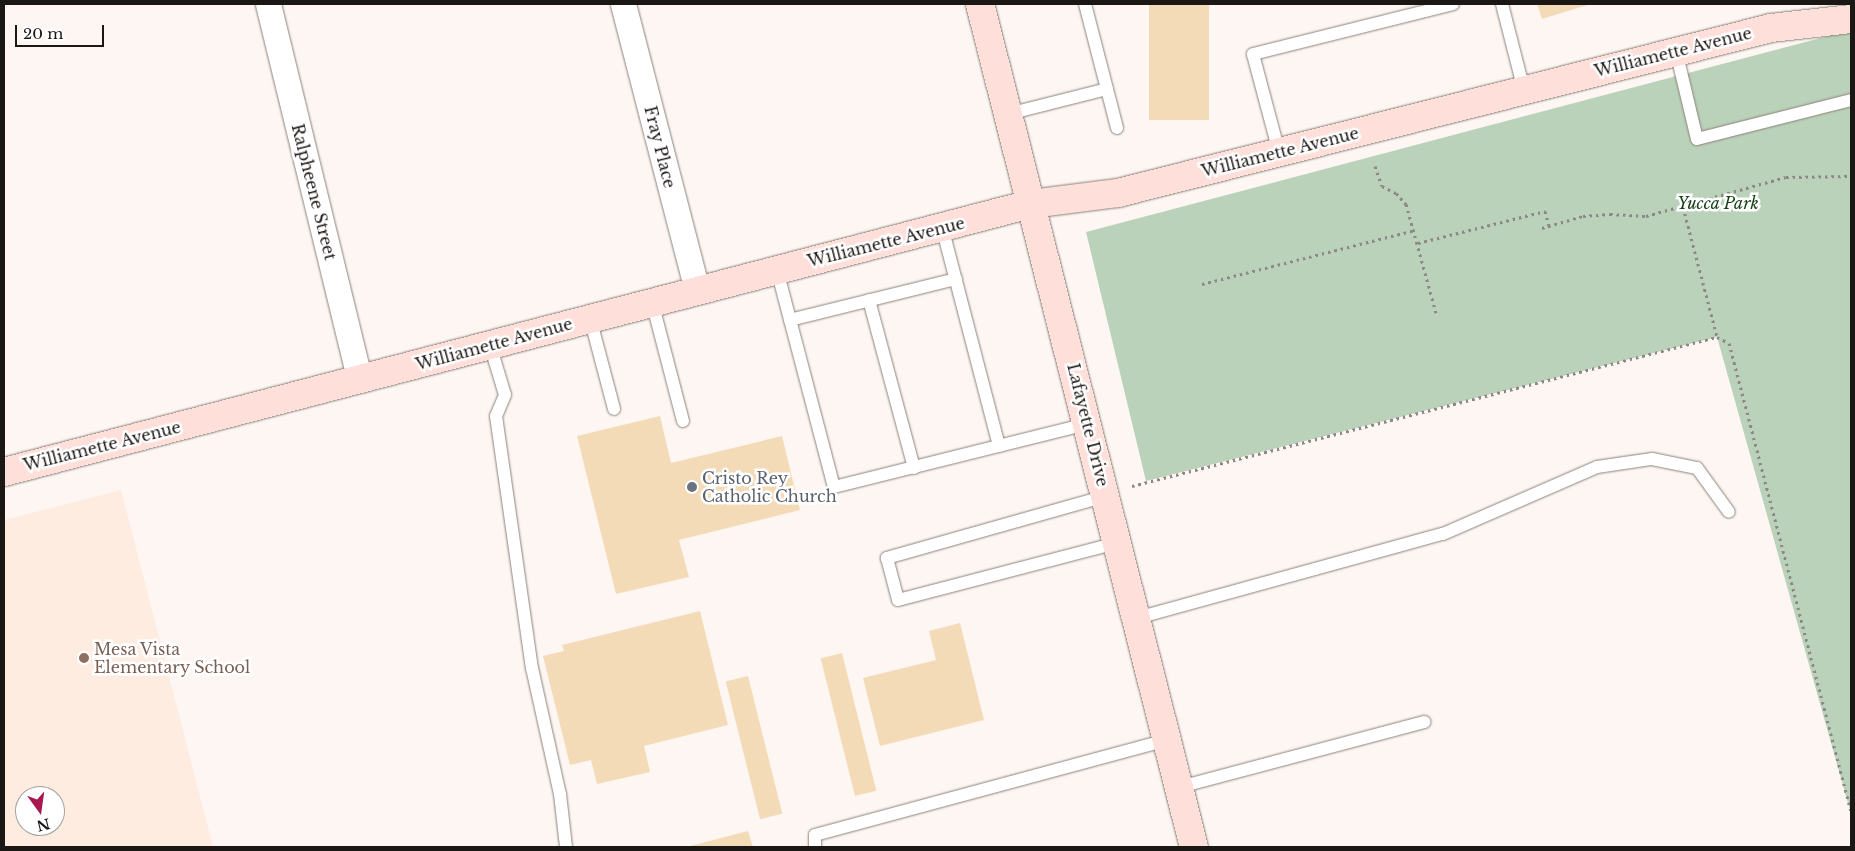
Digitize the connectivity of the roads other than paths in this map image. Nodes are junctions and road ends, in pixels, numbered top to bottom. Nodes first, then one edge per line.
1 (268, 4) edge
2 (624, 4) edge
3 (980, 4) edge
4 (1084, 4) edge
5 (1453, 4) edge
6 (1502, 4) edge
7 (1798, 4) edge
8 (1851, 18) edge
9 (1771, 28) junction
10 (1676, 50) junction
11 (1107, 89) junction
12 (1524, 90) junction
13 (1851, 100) edge
14 (1008, 114) junction
15 (1117, 128) dead end
16 (1279, 152) junction
17 (1031, 204) junction
18 (942, 227) junction
19 (776, 270) junction
20 (956, 279) junction
21 (697, 290) junction
22 (869, 300) junction
23 (652, 302) junction
24 (590, 318) junction
25 (790, 320) junction
26 (490, 345) junction
27 (360, 380) junction
28 (614, 410) dead end
29 (683, 422) dead end
30 (1088, 424) junction
31 (999, 446) junction
32 (914, 468) junction
33 (4, 472) edge
34 (1106, 496) junction
35 (1729, 512) dead end
36 (1117, 543) junction
37 (1137, 618) junction
38 (1424, 722) dead end
39 (1168, 740) junction
40 (1180, 787) junction
41 (566, 847) edge
42 (815, 847) edge
43 (1194, 847) edge

1 - 27 street, Ralpheene Street
2 - 21 street, Fray Place
3 - 14 street, Lafayette Drive
4 - 11 lane
5 - 16 lane
6 - 12 lane
7 - 9 street, Williamette Avenue
8 - 9 street, Williamette Avenue
9 - 10 street, Williamette Avenue
10 - 12 street, Williamette Avenue
10 - 13 lane
11 - 14 lane
11 - 15 lane
12 - 16 street, Williamette Avenue
14 - 17 street, Lafayette Drive
16 - 17 street, Williamette Avenue
17 - 18 street, Williamette Avenue
17 - 30 street, Lafayette Drive
18 - 19 street, Williamette Avenue
18 - 20 lane
19 - 21 street, Williamette Avenue
19 - 25 lane
20 - 22 lane
20 - 31 lane
21 - 23 street, Williamette Avenue
22 - 25 lane
22 - 32 lane
23 - 24 street, Williamette Avenue
23 - 29 lane
24 - 26 street, Williamette Avenue
24 - 28 lane
25 - 32 lane
26 - 27 street, Williamette Avenue
26 - 41 lane
27 - 33 street, Williamette Avenue
30 - 31 lane
30 - 34 street, Lafayette Drive
31 - 32 lane
34 - 36 street, Lafayette Drive
34 - 36 lane
35 - 37 lane
36 - 37 street, Lafayette Drive
37 - 39 street, Lafayette Drive
38 - 40 lane
39 - 40 street, Lafayette Drive
39 - 42 lane
40 - 43 street, Lafayette Drive

